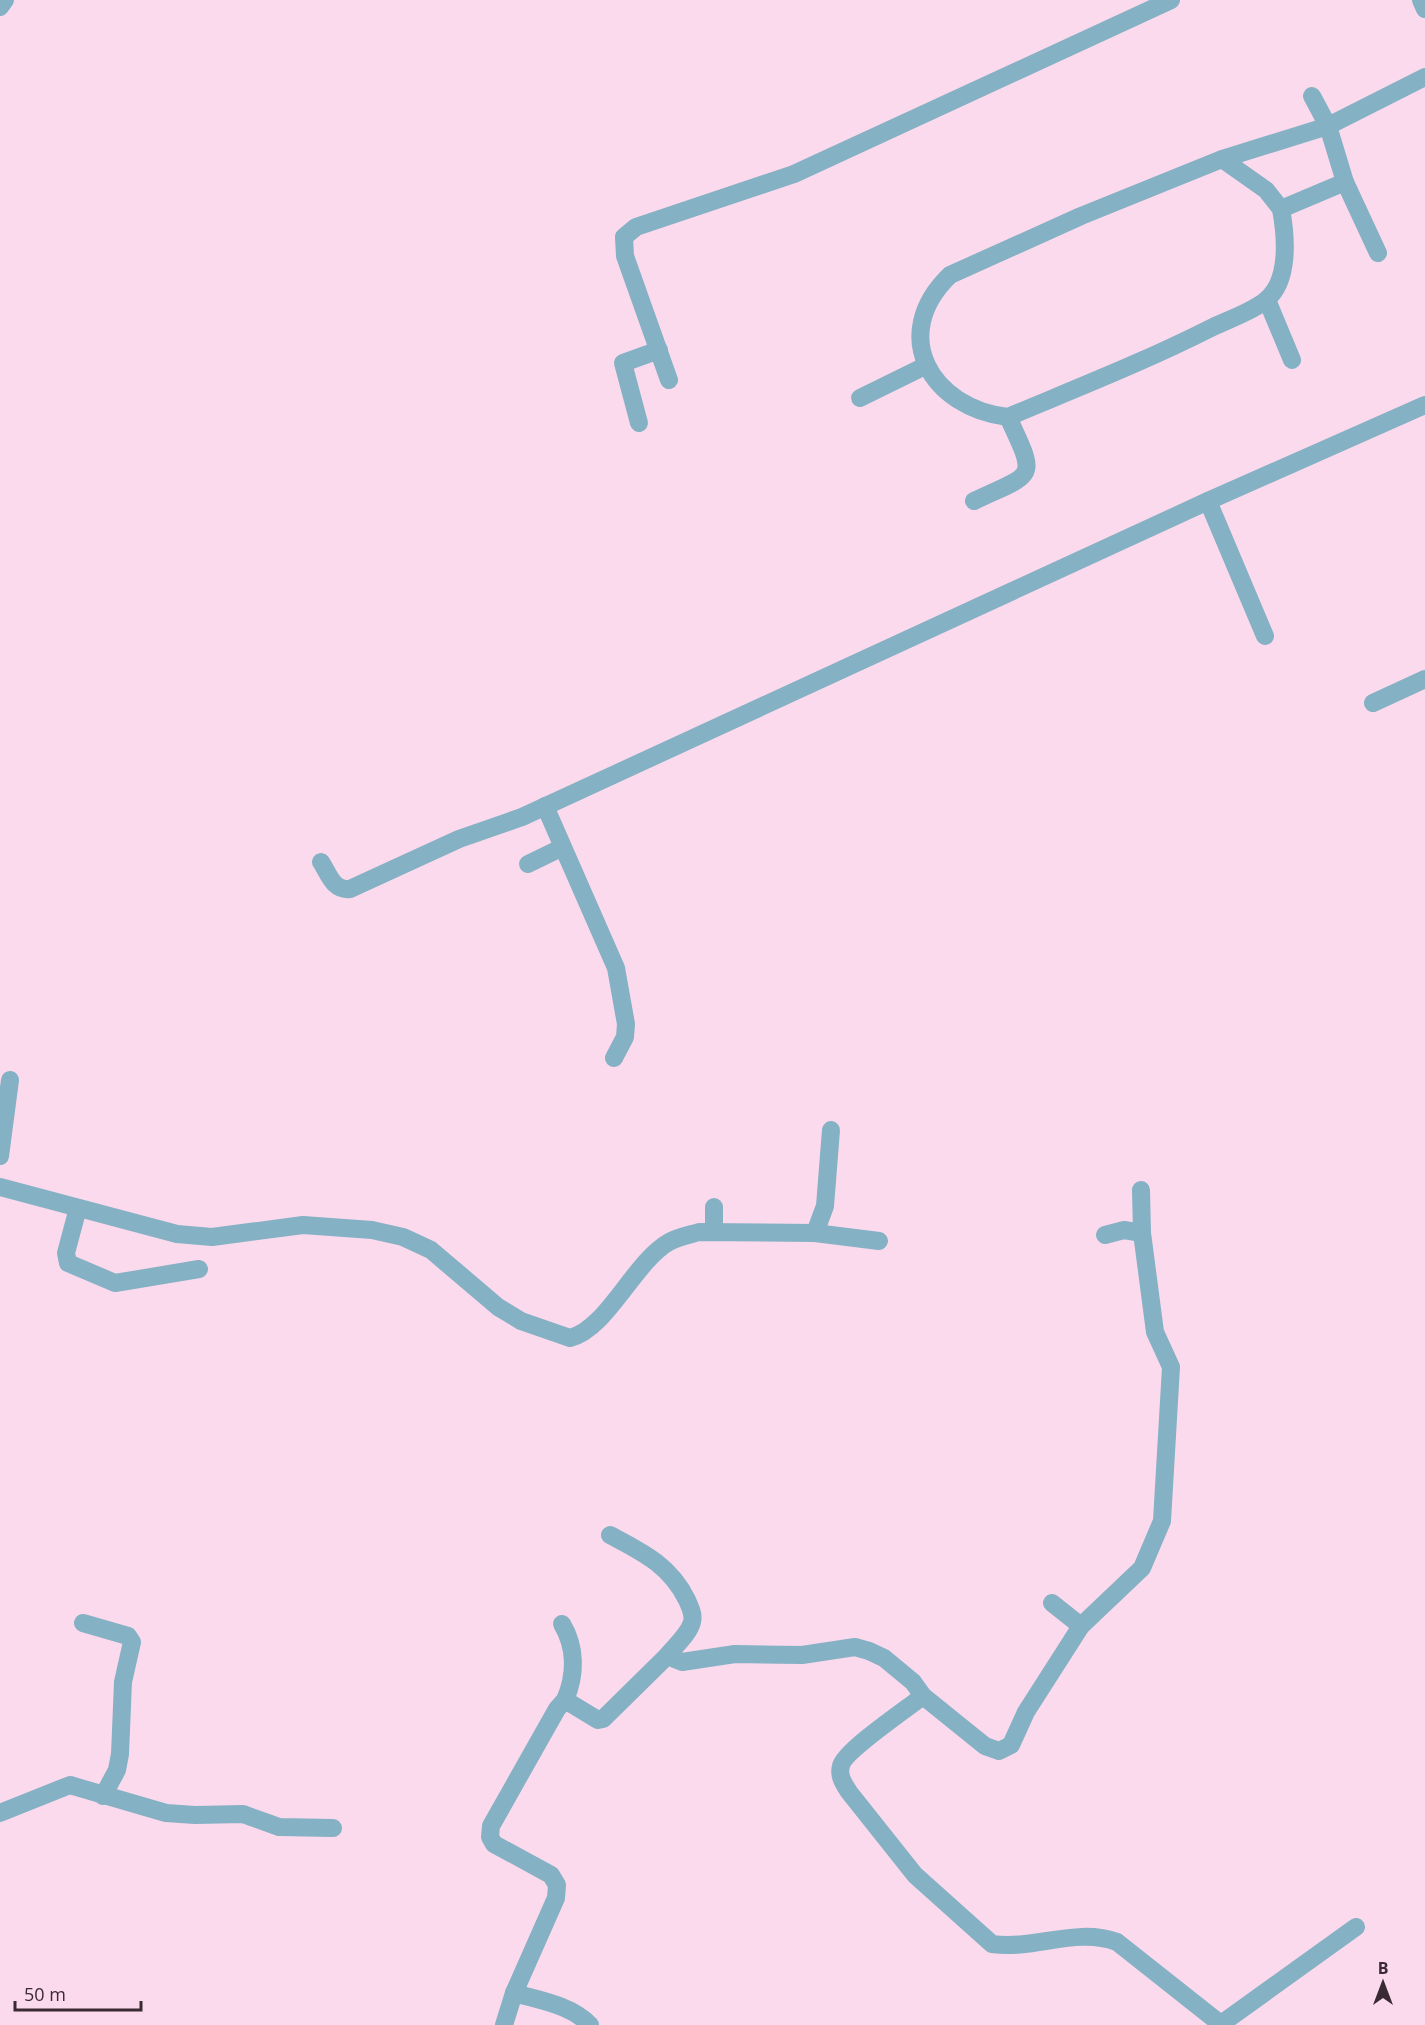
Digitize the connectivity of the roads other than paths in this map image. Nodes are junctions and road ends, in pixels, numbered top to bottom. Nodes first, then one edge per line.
1 (5, 0) edge
2 (1171, 0) edge
3 (1421, 0) edge
4 (0, 7) edge
5 (1425, 9) edge
6 (1425, 77) edge
7 (1312, 96) dead end
8 (1328, 126) junction
9 (1221, 159) junction
10 (1345, 182) junction
11 (1281, 209) junction
12 (1378, 253) dead end
13 (1267, 300) junction
14 (659, 350) junction
15 (1292, 360) dead end
16 (925, 366) junction
17 (669, 380) dead end
18 (860, 398) dead end
19 (1425, 405) edge
20 (1008, 417) junction
21 (639, 423) dead end
22 (974, 501) dead end
23 (1208, 501) junction
24 (1265, 636) dead end
25 (1425, 679) edge
26 (1373, 703) dead end
27 (545, 806) junction
28 (561, 848) junction
29 (321, 862) dead end
30 (528, 864) dead end
31 (614, 1058) dead end
32 (10, 1080) dead end
33 (831, 1130) dead end
34 (0, 1156) edge
35 (0, 1187) edge
36 (1141, 1190) dead end
37 (714, 1207) dead end
38 (78, 1208) junction
39 (714, 1232) junction
40 (815, 1233) junction
41 (1142, 1233) junction
42 (1106, 1235) dead end
43 (879, 1241) dead end
44 (199, 1269) dead end
45 (610, 1535) dead end
46 (1052, 1604) dead end
47 (84, 1623) dead end
48 (562, 1624) dead end
49 (1081, 1626) junction
50 (667, 1656) junction
51 (923, 1696) junction
52 (565, 1700) junction
53 (103, 1796) junction
54 (0, 1813) edge
55 (333, 1828) dead end
56 (1356, 1927) dead end
57 (514, 1994) junction
58 (504, 2025) edge
59 (590, 2025) edge
60 (1222, 2025) edge

1 - 4 street
2 - 14 street
3 - 5 street
6 - 8 street
7 - 8 street
8 - 9 street
8 - 10 street
9 - 11 street
9 - 16 street
10 - 11 street
10 - 12 street
11 - 13 street
13 - 15 street
13 - 20 street
14 - 17 street
14 - 21 street
16 - 18 street
16 - 20 street
19 - 23 street
20 - 22 street
23 - 24 street
23 - 27 street
25 - 26 street
27 - 28 street
27 - 29 street
28 - 30 street
28 - 31 street
32 - 34 street
33 - 40 street
35 - 38 street
36 - 41 street
37 - 39 street
38 - 39 street
38 - 44 street
39 - 40 street
40 - 43 street
41 - 42 street
41 - 49 street
45 - 50 street
46 - 49 street
47 - 53 street
48 - 52 street
49 - 51 street
50 - 51 street
50 - 52 street
51 - 60 street
52 - 57 street
53 - 54 street
53 - 55 street
56 - 60 street
57 - 58 street
57 - 59 street

